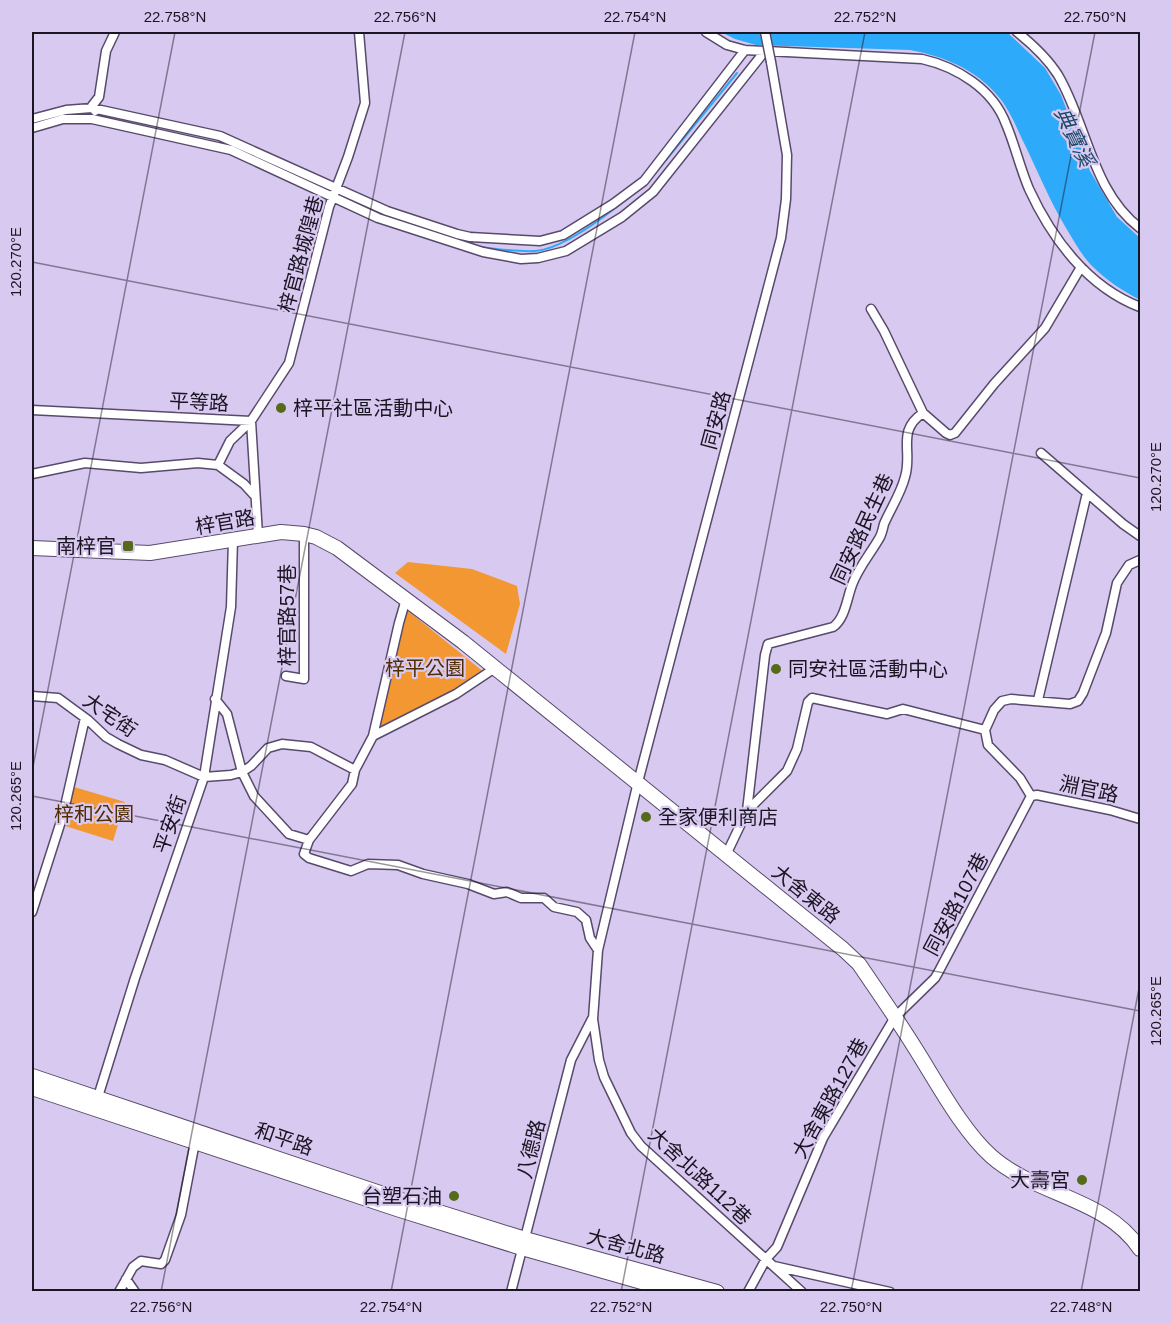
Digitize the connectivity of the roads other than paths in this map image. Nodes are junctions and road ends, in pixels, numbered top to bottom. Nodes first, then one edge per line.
1 (116, 32) edge
2 (359, 32) edge
3 (706, 32) edge
4 (765, 32) edge
5 (1017, 32) edge
6 (745, 50) junction
7 (765, 51) junction
8 (93, 114) junction
9 (32, 119) edge
10 (32, 128) edge
11 (219, 141) junction
12 (336, 187) junction
13 (333, 197) junction
14 (1140, 228) edge
15 (1081, 267) junction
16 (1140, 307) edge
17 (870, 309) dead end
18 (32, 411) edge
19 (923, 413) junction
20 (251, 421) junction
21 (1041, 453) dead end
22 (218, 465) junction
23 (32, 474) edge
24 (1087, 493) junction
25 (255, 496) junction
26 (304, 534) junction
27 (258, 535) junction
28 (1140, 536) edge
29 (233, 540) junction
30 (32, 548) edge
31 (1140, 560) edge
32 (406, 599) junction
33 (495, 668) junction
34 (286, 676) dead end
35 (32, 696) edge
36 (216, 699) junction
37 (1038, 700) junction
38 (85, 718) junction
39 (985, 730) junction
40 (373, 736) junction
41 (355, 770) junction
42 (243, 772) junction
43 (204, 777) junction
44 (638, 782) junction
45 (1031, 796) junction
46 (747, 811) junction
47 (1140, 819) edge
48 (309, 840) junction
49 (726, 855) junction
50 (32, 912) edge
51 (598, 950) junction
52 (895, 1017) junction
53 (592, 1019) junction
54 (32, 1076) edge
55 (32, 1088) edge
56 (96, 1103) junction
57 (195, 1142) junction
58 (305, 1173) junction
59 (523, 1244) junction
60 (1140, 1249) edge
61 (766, 1259) junction
62 (773, 1266) junction
63 (126, 1279) junction
64 (119, 1292) edge
65 (135, 1292) edge
66 (511, 1292) edge
67 (677, 1292) edge
68 (717, 1292) edge
69 (748, 1292) edge
70 (802, 1292) edge
71 (890, 1292) edge

1 - 8 street
2 - 12 street, 梓官路城隍巷
3 - 6 street
4 - 44 street, 同安路, bridge
5 - 14 street
6 - 7 street
6 - 12 street
7 - 13 street
7 - 15 street
8 - 9 street
8 - 10 street
8 - 11 street
11 - 12 street
11 - 13 street
12 - 13 street, 梓官路城隍巷
13 - 20 street, 梓官路城隍巷
15 - 16 street
15 - 19 street
17 - 19 street
18 - 20 street, 平等路
19 - 46 street, 同安路民生巷
20 - 22 street, 梓官路城隍巷
20 - 25 street, 平等路
21 - 24 street
22 - 23 street
22 - 25 street
24 - 28 street
24 - 37 street
25 - 27 street, 平等路
26 - 27 main road, 梓官路
26 - 32 main road, 梓官路
26 - 34 street, 梓官路57巷
27 - 29 main road, 梓官路
29 - 30 main road, 梓官路
29 - 36 street, 平安街
31 - 37 street
32 - 33 main road, 大舍東路
32 - 40 street
33 - 40 street
33 - 44 main road, 大舍東路
35 - 38 street, 大宅街
36 - 42 street
36 - 43 street, 平安街
37 - 39 street
38 - 43 street, 大宅街
38 - 50 street
39 - 45 street
39 - 46 street
40 - 41 street
41 - 42 street
41 - 48 street
42 - 43 street
42 - 48 street
43 - 56 street, 平安街
44 - 49 main road, 大舍東路
44 - 51 street, 大舍北路112巷
45 - 47 street, 淵官路
45 - 52 street, 同安路107巷
46 - 49 street
48 - 51 street
49 - 52 main road, 大舍東路
51 - 53 street, 大舍北路112巷
52 - 60 main road, 大舍東路
52 - 61 street, 大舍東路127巷
53 - 59 street, 八德路
53 - 61 street, 大舍北路112巷
54 - 56 main road, 和平路
55 - 56 main road, 和平路
56 - 57 main road, 和平路
56 - 58 main road, 和平路
57 - 58 main road, 和平路
57 - 63 street
58 - 59 main road, 和平路
59 - 66 street, 八德路
59 - 67 main road, 大舍北路
59 - 68 main road, 大舍北路
61 - 62 street, 大舍北路112巷
61 - 69 street, 大舍東路127巷
62 - 70 street, 大舍北路112巷
62 - 71 street
63 - 64 street
63 - 65 street

